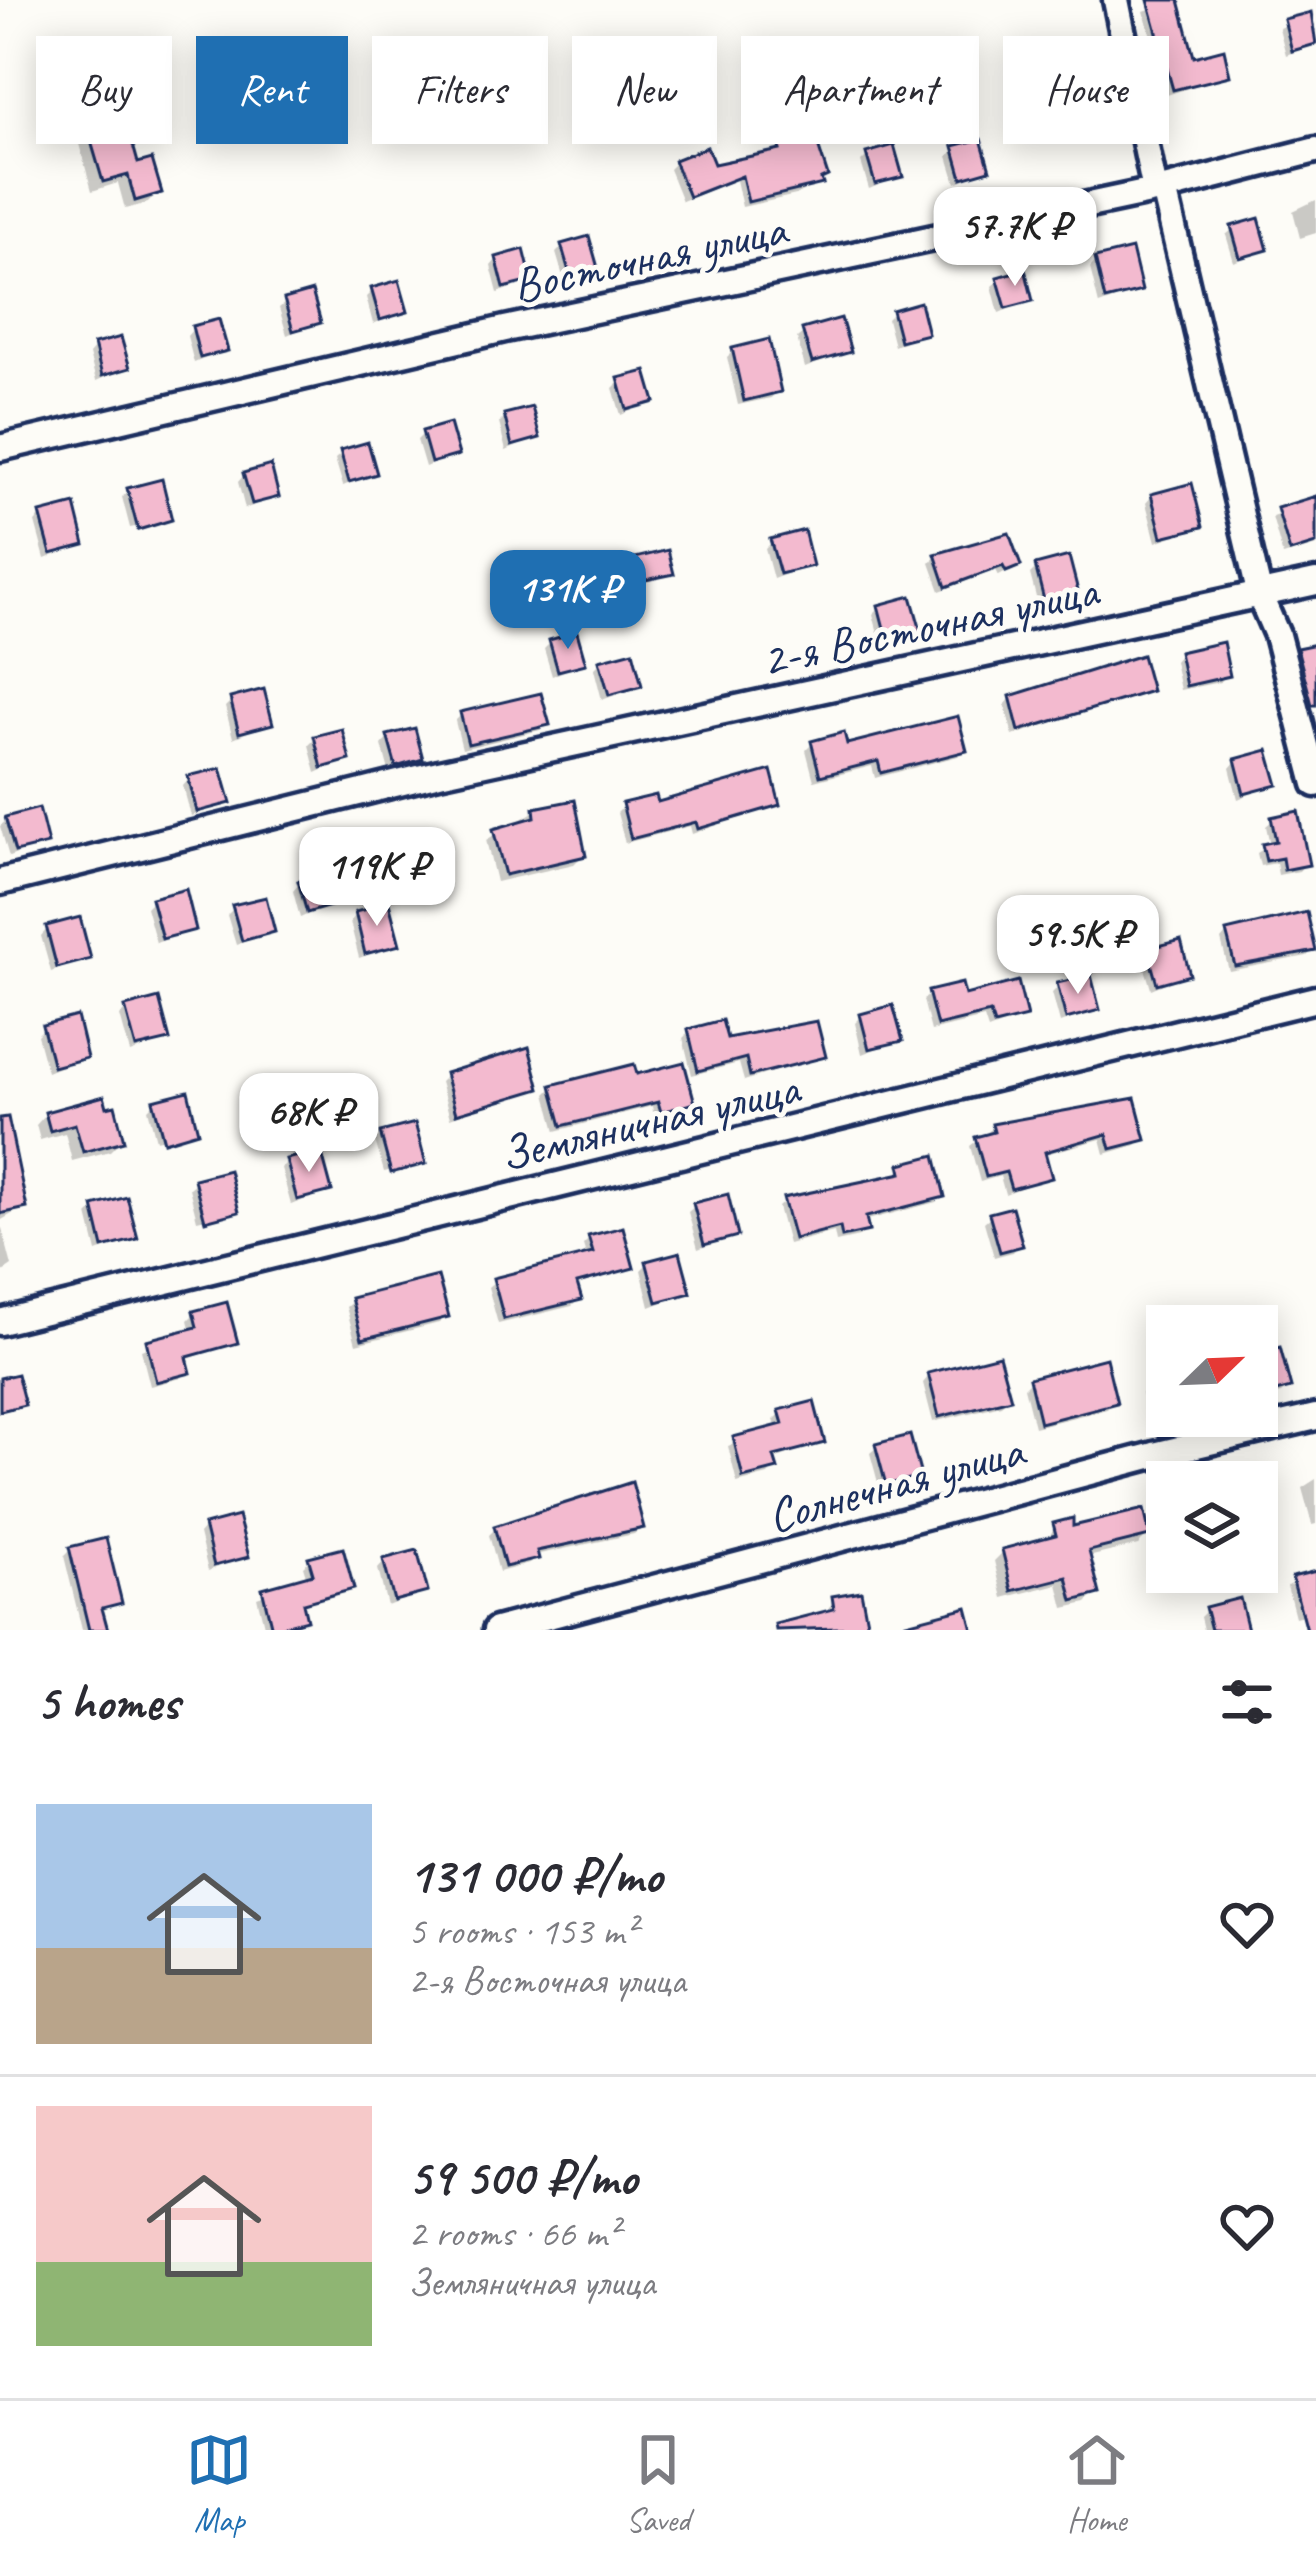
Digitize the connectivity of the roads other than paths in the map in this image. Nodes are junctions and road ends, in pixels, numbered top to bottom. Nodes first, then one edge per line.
1 (1116, 0) edge
2 (1316, 150) edge
3 (1159, 190) junction
4 (0, 448) edge
5 (1316, 582) edge
6 (1259, 596) junction
7 (1316, 784) edge
8 (0, 882) edge
9 (1316, 999) edge
10 (0, 1322) edge
11 (1316, 1417) edge
12 (496, 1630) edge

1 - 3 street
2 - 3 street, Восточная улица
3 - 4 street, Восточная улица
3 - 6 street
5 - 6 street, 2-я Восточная улица
6 - 7 street
6 - 8 street, 2-я Восточная улица
9 - 10 street, Земляничная улица
11 - 12 street, Солнечная улица

